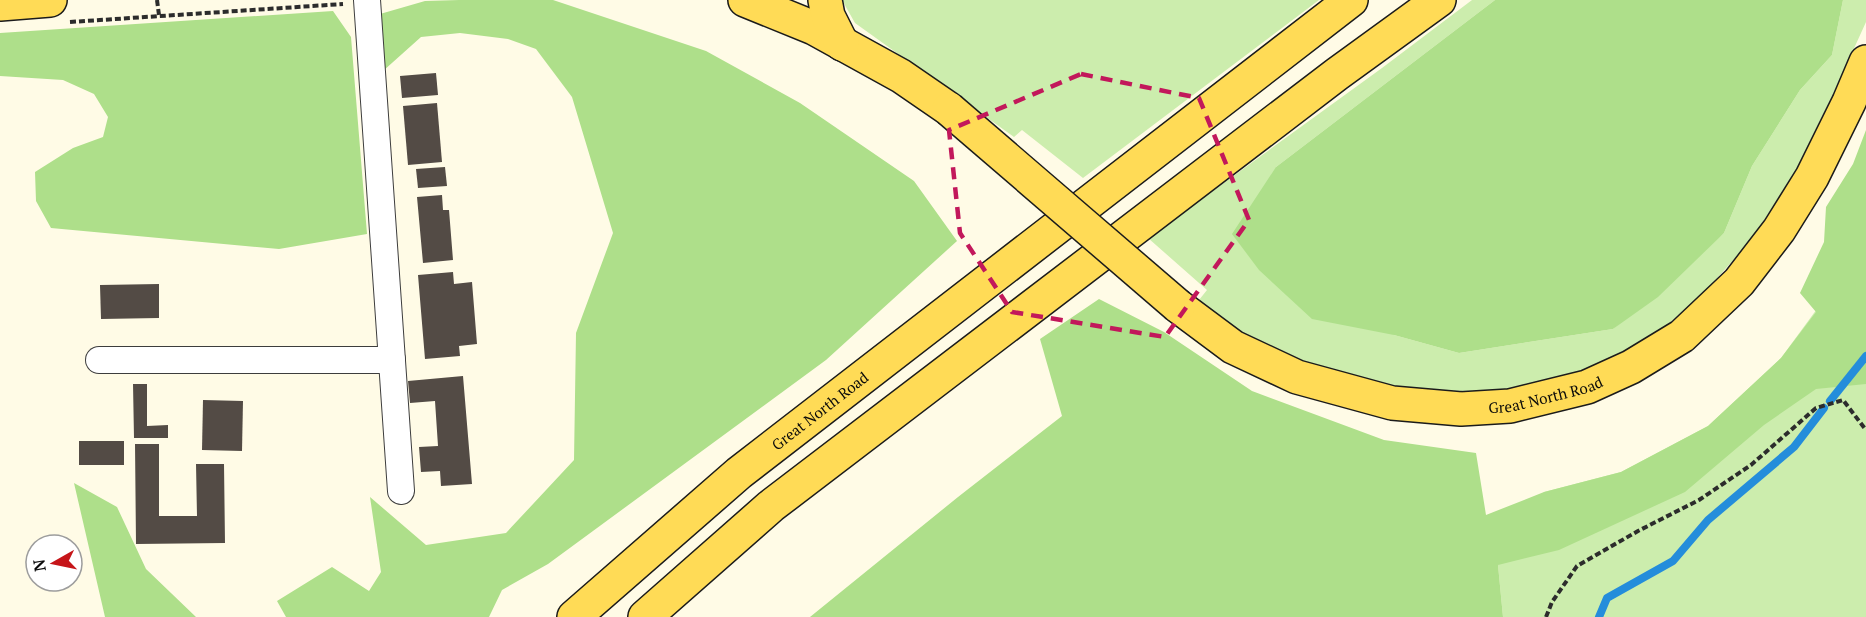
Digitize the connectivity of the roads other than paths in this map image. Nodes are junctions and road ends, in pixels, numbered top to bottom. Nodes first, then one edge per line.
1 (745, 0) edge
2 (825, 0) edge
3 (1351, 0) edge
4 (1439, 0) edge
5 (367, 1) edge
6 (0, 4) edge
7 (59, 11) edge
8 (842, 44) junction
9 (1866, 62) edge
10 (99, 360) dead end
11 (392, 360) junction
12 (402, 491) dead end
13 (574, 617) edge
14 (645, 617) edge

1 - 8 main road, Great North Road
2 - 8 main road
3 - 13 main road, Great North Road
4 - 14 main road
5 - 11 lane
6 - 7 main road
8 - 9 main road, Great North Road, bridge
10 - 11 lane
11 - 12 lane

